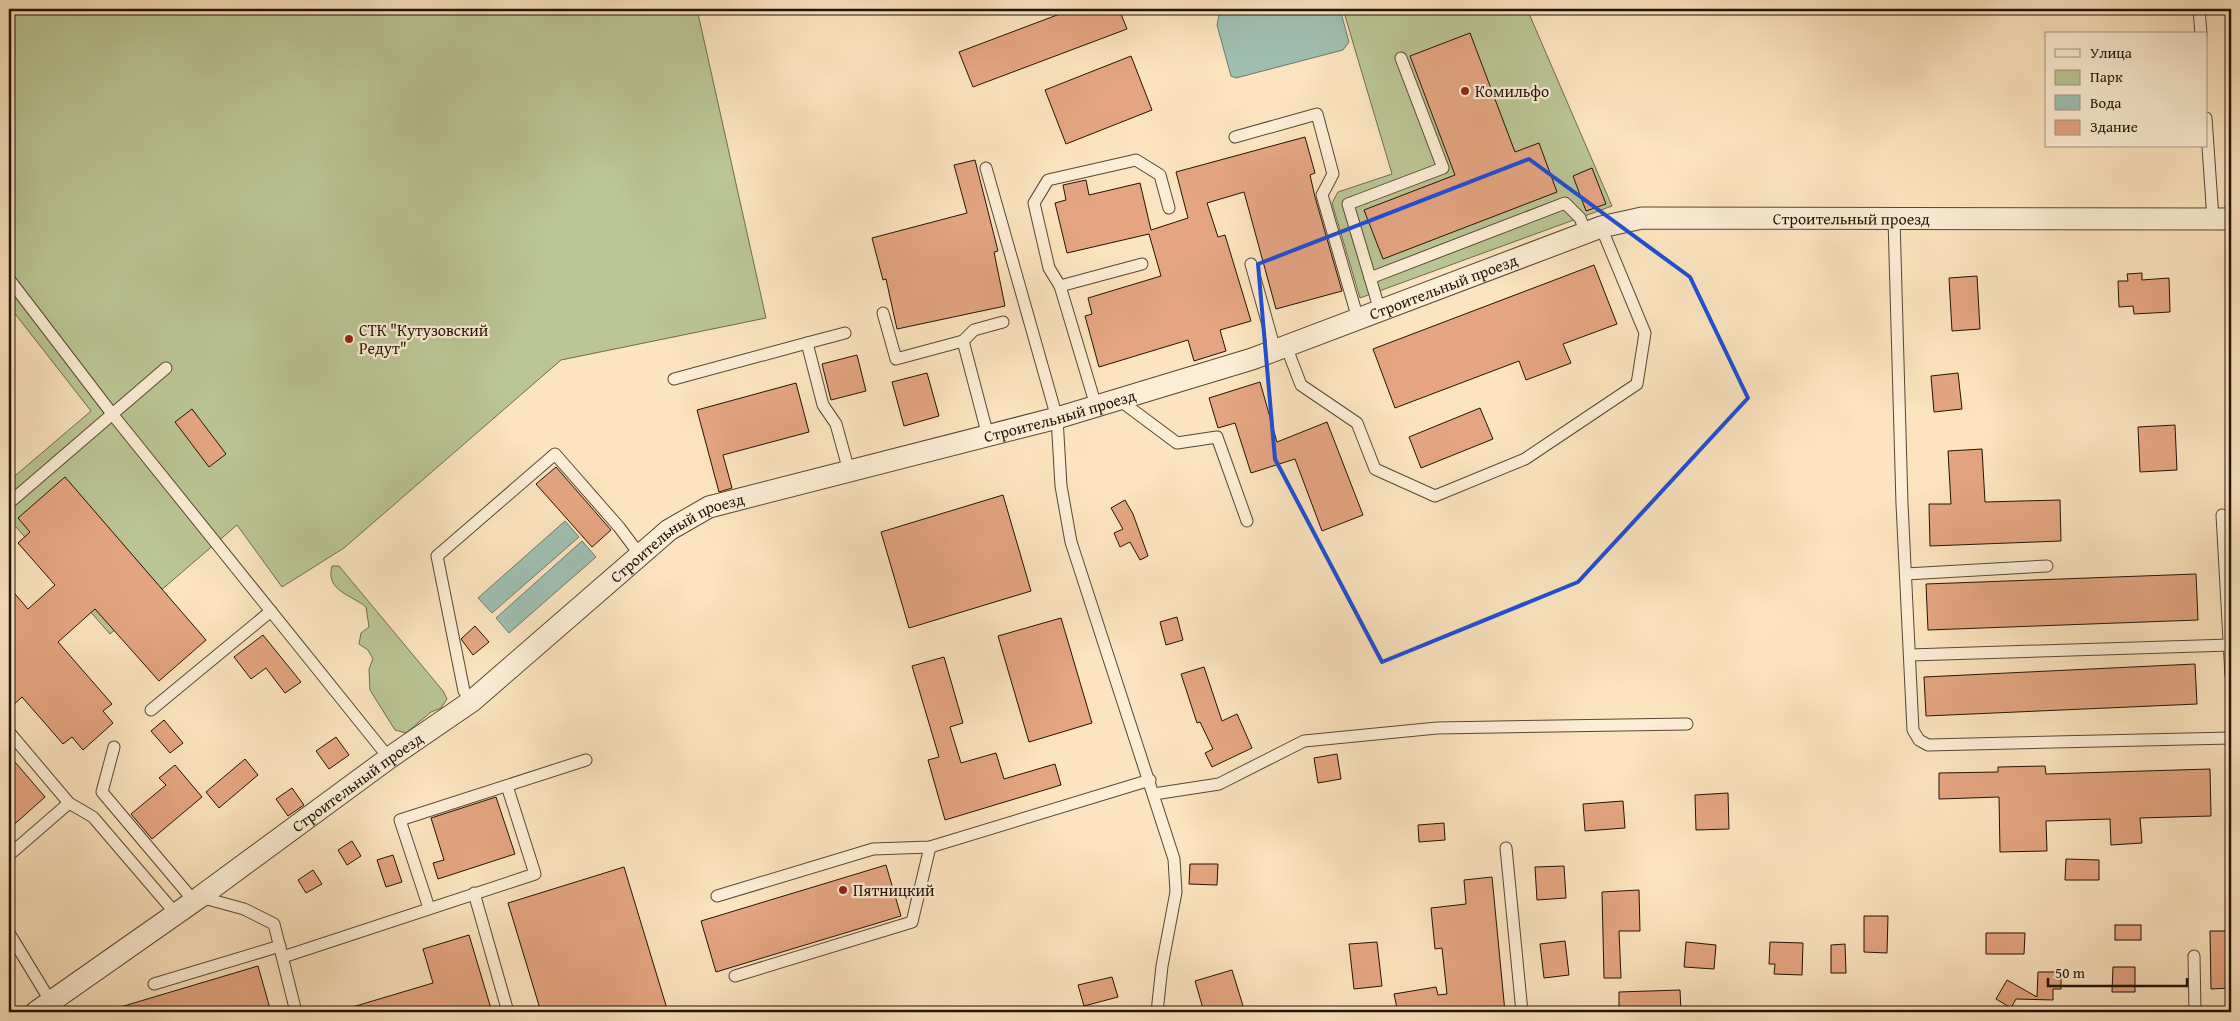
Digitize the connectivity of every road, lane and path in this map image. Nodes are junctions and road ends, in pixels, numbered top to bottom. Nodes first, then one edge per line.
1 (2199, 9) edge
2 (2201, 32) edge
3 (1401, 58) dead end
4 (2208, 131) edge
5 (1235, 137) dead end
6 (986, 168) dead end
7 (1169, 208) dead end
8 (1894, 219) junction
9 (2222, 219) edge
10 (1594, 230) junction
11 (1142, 264) dead end
12 (1251, 264) dead end
13 (1370, 278) junction
14 (9, 279) edge
15 (1060, 286) junction
16 (1380, 311) junction
17 (883, 312) dead end
18 (1358, 319) junction
19 (1003, 322) dead end
20 (845, 333) dead end
21 (962, 341) junction
22 (807, 343) junction
23 (1280, 348) junction
24 (166, 368) dead end
25 (674, 379) dead end
26 (1118, 399) junction
27 (1096, 406) junction
28 (113, 415) junction
29 (1057, 418) junction
30 (988, 436) junction
31 (849, 471) junction
32 (9, 503) edge
33 (2222, 515) dead end
34 (1247, 522) dead end
35 (640, 555) junction
36 (2047, 566) dead end
37 (1906, 574) junction
38 (270, 611) junction
39 (2230, 645) junction
40 (1910, 655) junction
41 (2231, 676) edge
42 (472, 701) junction
43 (151, 710) dead end
44 (1687, 724) dead end
45 (9, 732) edge
46 (2231, 738) edge
47 (114, 747) dead end
48 (389, 758) junction
49 (586, 760) dead end
50 (1150, 780) junction
51 (507, 786) junction
52 (1154, 794) junction
53 (69, 802) junction
54 (930, 847) junction
55 (1506, 848) dead end
56 (9, 855) edge
57 (474, 893) junction
58 (717, 896) dead end
59 (197, 900) junction
60 (429, 908) junction
61 (176, 914) junction
62 (9, 933) edge
63 (281, 952) junction
64 (2194, 956) dead end
65 (735, 976) dead end
66 (154, 984) dead end
67 (44, 1007) edge
68 (296, 1012) edge
69 (508, 1012) edge
70 (1157, 1012) edge
71 (1522, 1012) edge
72 (2194, 1012) edge

1 - 2 lane
3 - 13 lane
4 - 9 lane
5 - 18 lane
6 - 29 lane
7 - 15 lane
8 - 9 street, Строительный проезд
8 - 10 street, Строительный проезд
8 - 37 lane
10 - 13 lane
10 - 16 street, Строительный проезд
10 - 23 lane
11 - 15 lane
12 - 23 lane
13 - 16 lane
14 - 28 lane
15 - 27 lane
16 - 18 street, Строительный проезд
17 - 21 lane
18 - 23 street, Строительный проезд
19 - 21 lane
20 - 22 lane
21 - 30 lane
22 - 25 lane
22 - 31 lane
23 - 26 street, Строительный проезд
24 - 28 lane
26 - 27 street, Строительный проезд
26 - 34 lane
27 - 29 street, Строительный проезд
28 - 32 lane
28 - 38 lane
29 - 30 street, Строительный проезд
29 - 50 lane
30 - 31 street, Строительный проезд
31 - 35 street, Строительный проезд
33 - 39 lane
35 - 42 street, Строительный проезд
35 - 42 lane
36 - 37 lane
37 - 40 lane
38 - 43 lane
38 - 48 lane
39 - 40 lane
39 - 41 lane
40 - 46 lane
42 - 48 street, Строительный проезд
44 - 52 lane
45 - 53 lane
47 - 59 lane
48 - 59 street, Строительный проезд
49 - 51 lane
50 - 52 lane
50 - 54 lane
51 - 57 lane
51 - 60 lane
52 - 70 lane
53 - 56 lane
53 - 61 lane
54 - 58 lane
54 - 65 lane
55 - 71 lane
57 - 60 lane
57 - 69 lane
59 - 61 street, Строительный проезд
59 - 63 lane
60 - 63 lane
61 - 67 street, Строительный проезд
62 - 67 lane
63 - 66 lane
63 - 68 lane
64 - 72 lane

